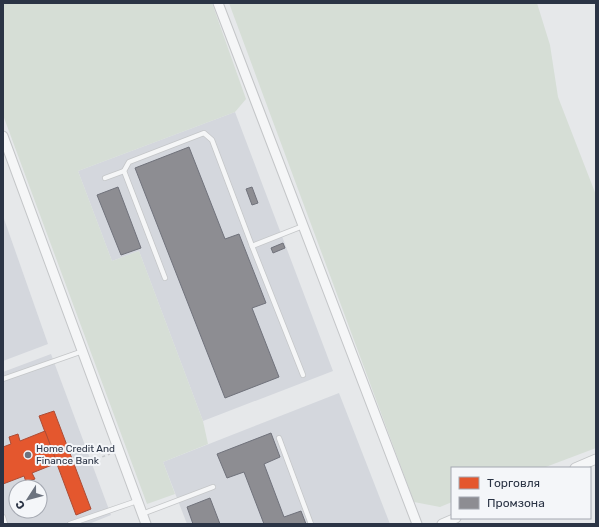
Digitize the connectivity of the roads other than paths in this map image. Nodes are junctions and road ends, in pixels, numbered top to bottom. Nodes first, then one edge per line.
1 (218, 3) edge
2 (3, 137) edge
3 (124, 171) junction
4 (105, 178) dead end
5 (303, 226) junction
6 (252, 246) junction
7 (165, 278) dead end
8 (83, 351) junction
9 (303, 375) dead end
10 (3, 379) edge
11 (279, 438) dead end
12 (596, 459) edge
13 (577, 467) edge
14 (213, 487) dead end
15 (137, 501) junction
16 (142, 514) junction
17 (3, 517) edge
18 (454, 519) edge
19 (5, 524) edge
20 (70, 524) edge
21 (146, 524) edge
22 (311, 524) edge
23 (417, 524) edge
24 (442, 524) edge

1 - 5 street
2 - 8 street
3 - 4 lane
3 - 6 lane
3 - 7 lane
5 - 6 lane
5 - 23 street
6 - 9 lane
8 - 10 lane
8 - 15 street
11 - 22 lane
12 - 13 street
14 - 16 lane
15 - 16 street
15 - 20 lane
16 - 21 street
17 - 19 lane
18 - 24 street

